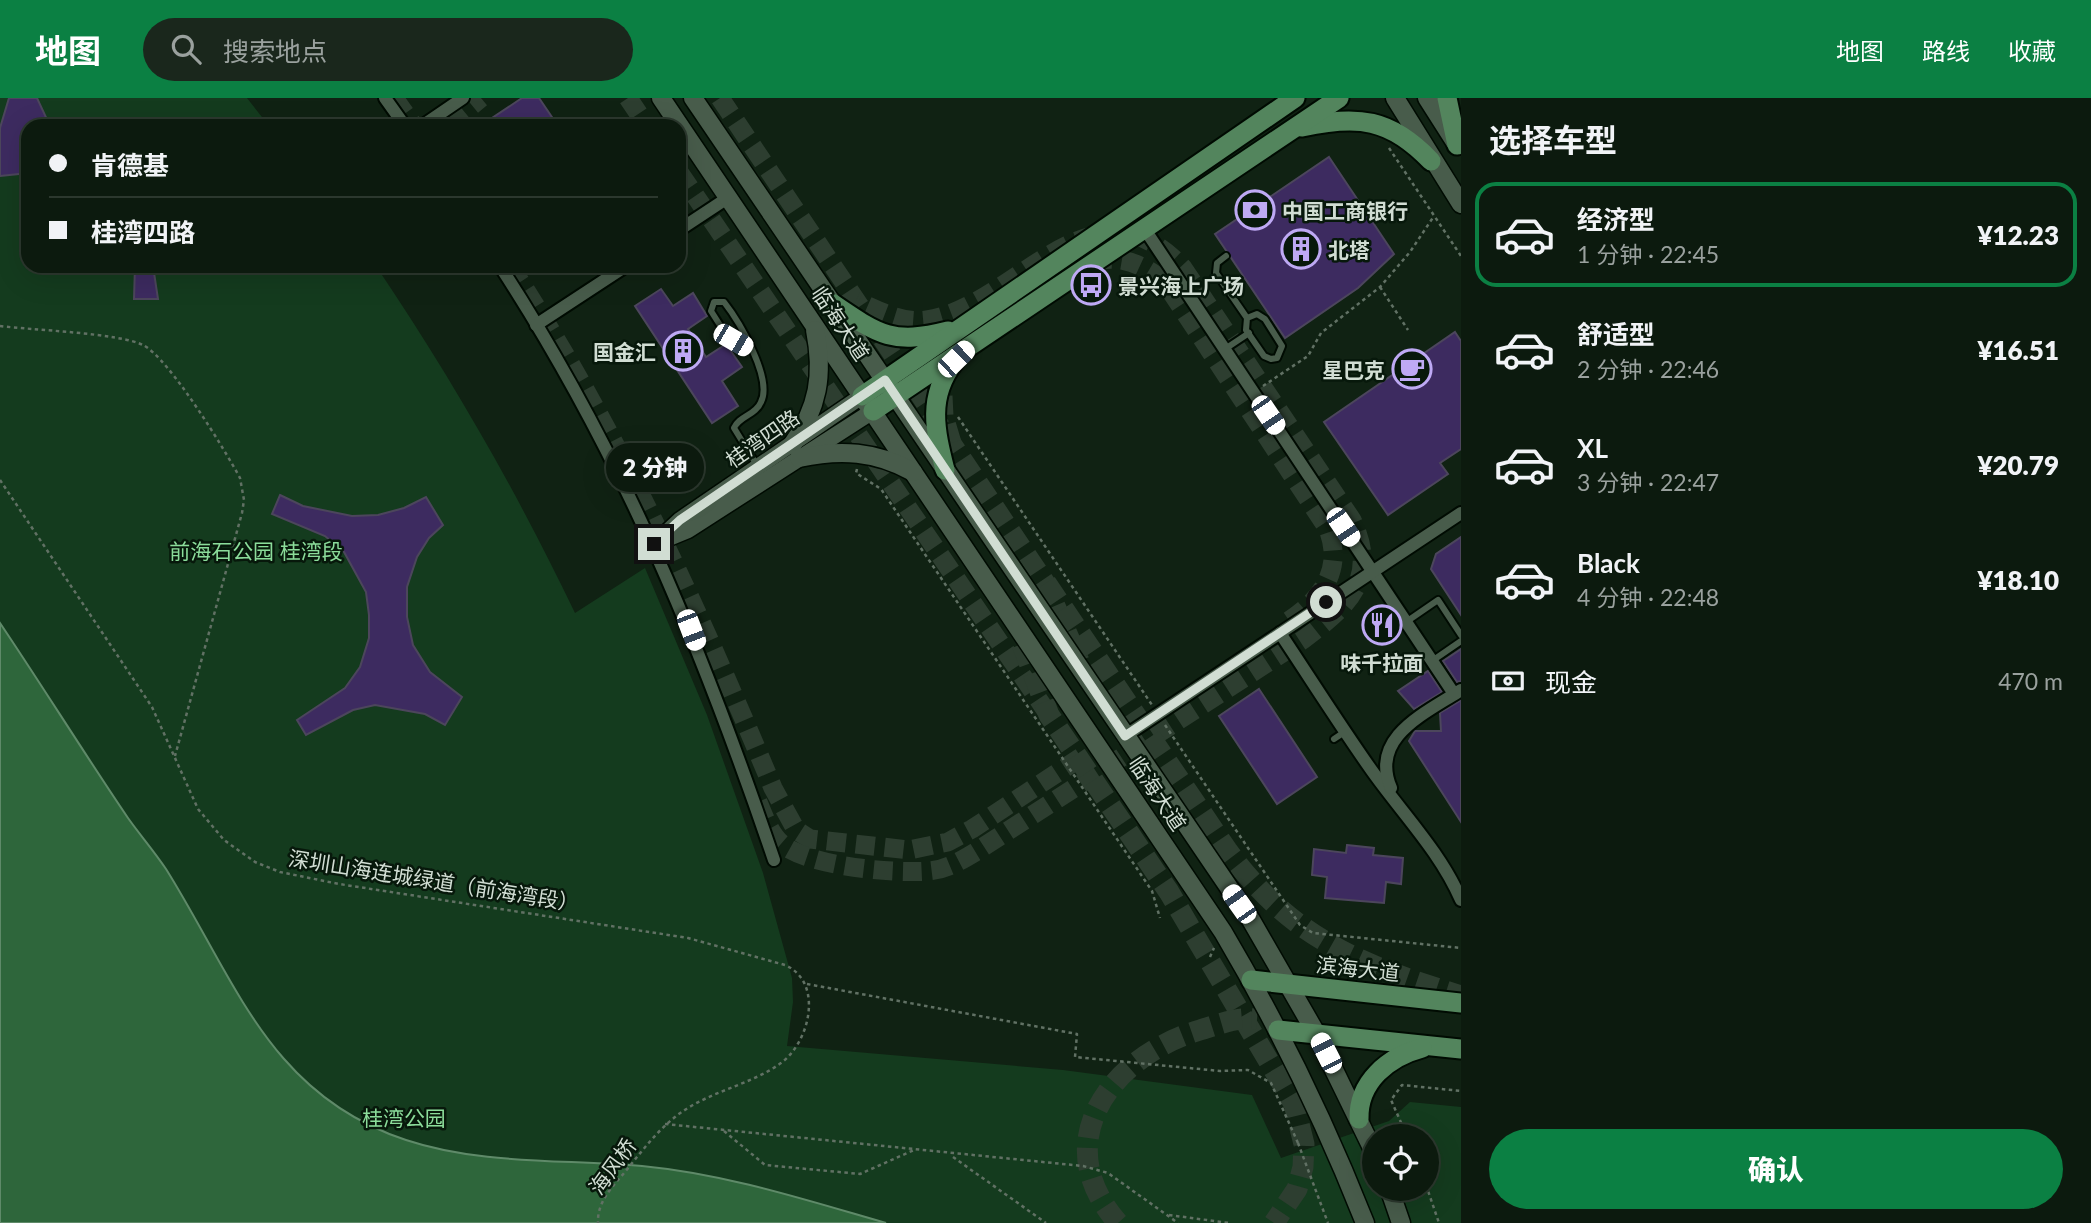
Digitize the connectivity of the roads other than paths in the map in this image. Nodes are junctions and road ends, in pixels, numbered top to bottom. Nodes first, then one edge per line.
1 (385, 98) edge
2 (463, 98) edge
3 (661, 98) edge
4 (693, 98) edge
5 (1295, 98) edge
6 (1339, 98) edge
7 (1395, 98) edge
8 (1427, 98) edge
9 (1447, 98) edge
10 (400, 119) edge
11 (432, 119) edge
12 (675, 119) edge
13 (1287, 130) junction
14 (686, 134) edge
15 (1459, 148) edge
16 (1431, 161) junction
17 (729, 197) junction
18 (1461, 204) edge
19 (686, 225) edge
20 (1144, 228) junction
21 (1226, 256) dead end
22 (504, 273) edge
23 (615, 273) edge
24 (832, 303) junction
25 (1247, 318) junction
26 (813, 324) junction
27 (536, 325) junction
28 (1249, 333) junction
29 (967, 336) junction
30 (749, 349) junction
31 (1225, 349) junction
32 (890, 388) junction
33 (867, 403) junction
34 (795, 452) junction
35 (759, 468) junction
36 (945, 470) junction
37 (914, 473) junction
38 (1461, 513) edge
39 (654, 544) junction
40 (1373, 572) junction
41 (1406, 622) junction
42 (1280, 633) junction
43 (1461, 635) edge
44 (1461, 641) edge
45 (1432, 661) junction
46 (1457, 692) edge
47 (1346, 731) junction
48 (1125, 736) junction
49 (1334, 739) dead end
50 (1395, 798) junction
51 (774, 860) dead end
52 (1457, 884) edge
53 (1461, 900) edge
54 (1251, 980) junction
55 (1289, 984) junction
56 (1461, 1003) edge
57 (1278, 1030) junction
58 (1316, 1033) junction
59 (1430, 1046) junction
60 (1461, 1049) edge
61 (1359, 1119) junction
62 (1362, 1126) edge
63 (1393, 1201) edge
64 (1364, 1223) edge
65 (1401, 1223) edge

1 - 10 street
2 - 11 street
3 - 12 main road, 临海大道
4 - 24 main road, 临海大道
5 - 29 main road, 桂湾四路
6 - 13 main road, 桂湾四路
7 - 16 main road
8 - 15 main road
9 - 15 main road
13 - 16 main road
13 - 20 main road, 桂湾四路
14 - 17 main road, 临海大道
16 - 18 main road
17 - 19 street
17 - 26 main road, 临海大道
20 - 29 main road, 桂湾四路
20 - 31 street
21 - 25 lane
22 - 27 street
23 - 27 street
24 - 29 main road
24 - 32 main road, 临海大道
25 - 28 lane
25 - 28 lane
26 - 33 main road, 临海大道
26 - 34 main road
27 - 39 street
28 - 31 lane
29 - 32 main road, 桂湾四路
29 - 36 main road
30 - 30 lane
30 - 35 lane
31 - 40 street
32 - 33 main road, 桂湾四路
32 - 36 main road, 临海大道
33 - 34 street, 桂湾四路
33 - 37 main road, 临海大道
34 - 35 street, 桂湾四路
34 - 37 main road
34 - 39 street, 桂湾四路
35 - 39 street, 桂湾四路
36 - 48 main road, 临海大道
37 - 54 main road, 临海大道
38 - 40 street
39 - 51 street
40 - 41 street
40 - 42 street
41 - 43 lane
41 - 45 street
42 - 47 street
42 - 48 street
44 - 45 lane
45 - 46 street
46 - 50 street
47 - 49 lane
47 - 50 street
48 - 55 main road, 临海大道
50 - 52 street
52 - 53 street
54 - 55 main road, 滨海大道
54 - 57 main road, 临海大道
55 - 56 main road, 滨海大道
55 - 58 main road, 临海大道
57 - 58 main road
57 - 64 main road, 临海大道
58 - 59 main road
58 - 61 main road, 临海大道
59 - 60 main road
59 - 61 main road
61 - 62 main road, 临海大道
63 - 65 main road

